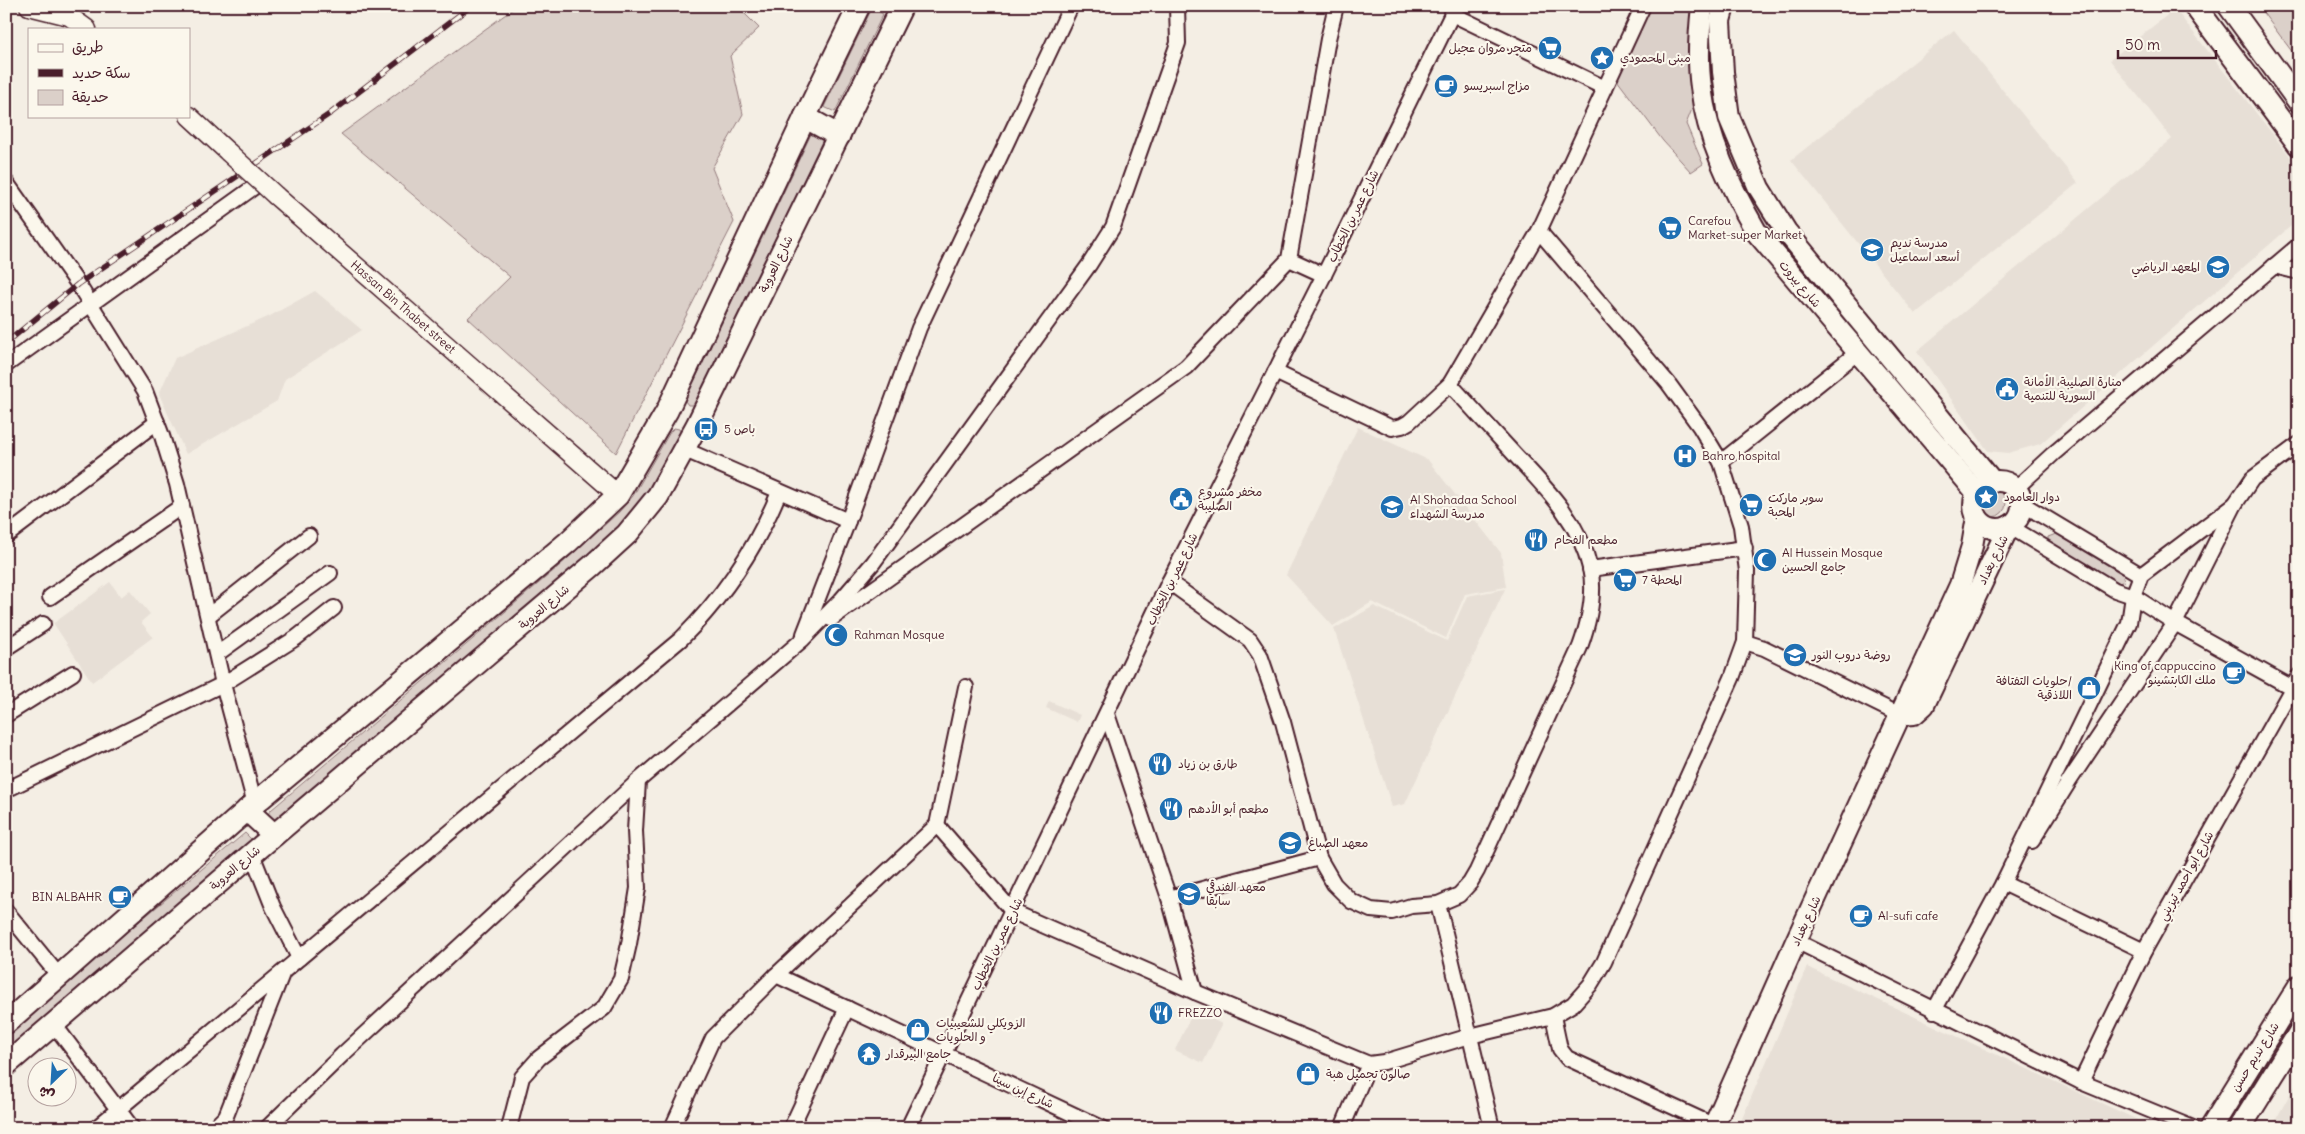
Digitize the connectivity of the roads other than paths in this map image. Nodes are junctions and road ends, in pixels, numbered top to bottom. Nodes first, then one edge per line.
1 (29, 6) edge
2 (860, 6) edge
3 (902, 6) edge
4 (1070, 6) edge
5 (1177, 6) edge
6 (1336, 6) edge
7 (1644, 6) edge
8 (1702, 6) edge
9 (1724, 6) edge
10 (2194, 6) edge
11 (2229, 6) edge
12 (1454, 10) edge
13 (86, 28) edge
14 (1605, 88) junction
15 (2299, 102) edge
16 (190, 117) edge
17 (804, 117) junction
18 (839, 136) junction
19 (2299, 145) edge
20 (6, 182) edge
21 (261, 182) junction
22 (1759, 188) junction
23 (1736, 197) junction
24 (1539, 231) junction
25 (2299, 244) edge
26 (1289, 259) junction
27 (2274, 266) junction
28 (2299, 272) edge
29 (1324, 276) junction
30 (91, 304) junction
31 (1857, 353) junction
32 (6, 365) edge
33 (1275, 372) junction
34 (1450, 384) junction
35 (667, 411) junction
36 (157, 422) junction
37 (697, 425) junction
38 (2299, 444) edge
39 (683, 449) junction
40 (1721, 462) junction
41 (1985, 488) junction
42 (779, 492) junction
43 (618, 495) junction
44 (2018, 496) junction
45 (2235, 504) junction
46 (182, 506) junction
47 (1977, 517) junction
48 (848, 521) junction
49 (2009, 526) junction
50 (6, 536) edge
51 (309, 536) dead end
52 (1745, 548) junction
53 (1590, 568) junction
54 (330, 573) dead end
55 (2141, 575) junction
56 (1169, 582) junction
57 (2133, 596) junction
58 (50, 597) dead end
59 (334, 608) dead end
60 (208, 616) junction
61 (2175, 623) junction
62 (43, 624) dead end
63 (802, 640) junction
64 (1745, 642) junction
65 (6, 648) edge
66 (217, 654) junction
67 (73, 673) dead end
68 (223, 684) junction
69 (2296, 685) edge
70 (966, 687) dead end
71 (1107, 714) junction
72 (6, 715) edge
73 (1900, 715) junction
74 (638, 781) junction
75 (6, 790) edge
76 (251, 807) junction
77 (937, 825) junction
78 (274, 835) junction
79 (252, 854) junction
80 (1319, 858) junction
81 (2003, 883) junction
82 (1169, 898) junction
83 (1438, 904) junction
84 (6, 911) edge
85 (1013, 912) junction
86 (1796, 941) junction
87 (2144, 951) junction
88 (299, 958) junction
89 (282, 972) junction
90 (776, 975) junction
91 (59, 976) junction
92 (2299, 986) edge
93 (1195, 992) junction
94 (847, 1008) junction
95 (1934, 1011) junction
96 (1553, 1016) junction
97 (6, 1023) edge
98 (53, 1023) junction
99 (2299, 1033) edge
100 (1470, 1036) junction
101 (944, 1054) junction
102 (1369, 1064) junction
103 (6, 1065) edge
104 (2082, 1082) junction
105 (119, 1109) junction
106 (1714, 1127) edge
107 (96, 1128) edge
108 (132, 1128) edge
109 (214, 1128) edge
110 (267, 1128) edge
111 (509, 1128) edge
112 (672, 1128) edge
113 (791, 1128) edge
114 (908, 1128) edge
115 (1102, 1128) edge
116 (1342, 1128) edge
117 (1492, 1128) edge
118 (2192, 1128) edge
119 (2211, 1128) edge
120 (2240, 1128) edge

1 - 13 street
2 - 17 main road
3 - 18 main road, شارع العروبة
4 - 48 street
5 - 63 street
6 - 26 street
7 - 14 street
8 - 23 main road, شارع بيروت
9 - 22 main road, شارع بيروت
10 - 19 main road
11 - 15 main road
12 - 14 street
12 - 29 street, شارع عمر بن الخطاب
14 - 24 street
16 - 21 street, Hassan Bin Thabet street, bridge
17 - 18 main road
17 - 35 main road
18 - 37 main road, شارع العروبة
20 - 30 street
21 - 30 street
21 - 43 street, Hassan Bin Thabet street, bridge
22 - 23 main road
22 - 41 main road, شارع بيروت
23 - 31 main road, شارع بيروت
24 - 34 street
24 - 40 street
25 - 27 street
26 - 29 street
26 - 63 street
27 - 28 street
27 - 44 street
29 - 33 street, شارع عمر بن الخطاب
30 - 32 street
30 - 36 street
31 - 40 street
31 - 41 main road, شارع بيروت
33 - 34 street
33 - 56 street, شارع عمر بن الخطاب
34 - 53 street
35 - 37 main road
35 - 43 main road
36 - 46 street
36 - 50 street
37 - 39 main road, شارع العروبة
38 - 45 street
39 - 42 street
39 - 78 main road, شارع العروبة
40 - 52 street
41 - 44 main road
41 - 47 main road
42 - 48 street
42 - 88 street
43 - 76 main road
44 - 49 main road
44 - 55 street
45 - 55 street
45 - 61 street
46 - 58 street
46 - 60 street
47 - 49 main road
47 - 73 main road, شارع بغداد
48 - 63 street
49 - 57 street
49 - 73 main road, شارع بغداد
51 - 60 street
52 - 53 street
52 - 64 street
53 - 83 street
54 - 66 street
55 - 57 street
56 - 71 street, شارع عمر بن الخطاب
56 - 80 street
57 - 61 street
57 - 81 street
59 - 68 street
60 - 66 street
61 - 69 street
61 - 81 street
62 - 65 street
63 - 74 street
64 - 73 street
64 - 96 street
66 - 68 street
67 - 72 street
68 - 75 street
68 - 76 street
69 - 87 street, شارع ابو أحمد تيزيني
70 - 77 street
71 - 82 street
71 - 85 street, شارع عمر بن الخطاب
73 - 86 main road, شارع بغداد
74 - 110 street
74 - 111 street
76 - 78 main road
76 - 91 main road
77 - 85 street
77 - 90 street
78 - 79 main road, شارع العروبة
79 - 88 street
79 - 98 main road, شارع العروبة
80 - 82 street
80 - 83 street
81 - 87 street
81 - 95 street
82 - 93 street
83 - 100 street
84 - 91 street
85 - 93 street
85 - 101 street, شارع عمر بن الخطاب
86 - 95 street
86 - 106 main road, شارع بغداد
87 - 104 street, شارع ابو أحمد تيزيني
88 - 89 street
89 - 105 street
89 - 109 street
90 - 94 street, شارع إبن سينا
90 - 112 street
91 - 97 main road
92 - 119 main road, شارع نديم حسن
93 - 102 street
94 - 101 street, شارع إبن سينا
94 - 113 street
95 - 104 street
96 - 100 street
96 - 106 street
98 - 103 main road, شارع العروبة
98 - 105 street
99 - 120 main road, شارع نديم حسن
100 - 102 street
100 - 117 street
101 - 114 street, شارع عمر بن الخطاب
101 - 115 street, شارع إبن سينا
102 - 116 street
104 - 118 street
105 - 107 street
105 - 108 street

